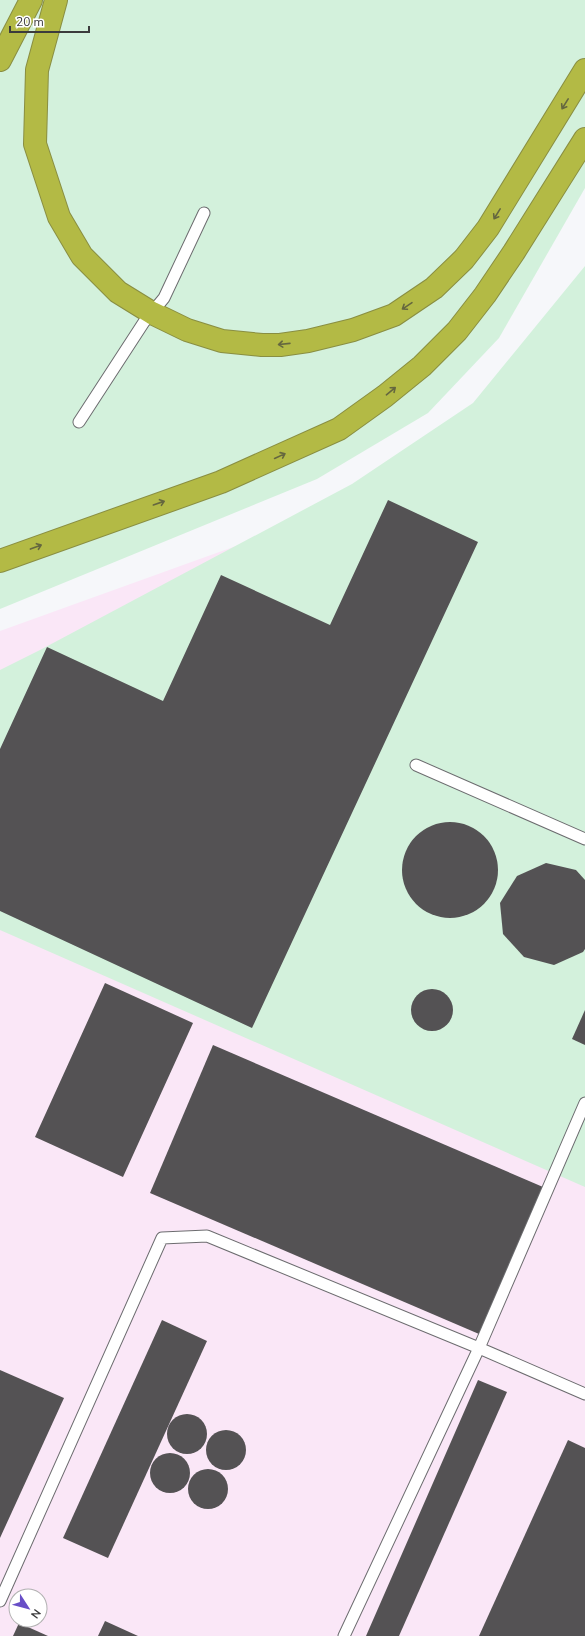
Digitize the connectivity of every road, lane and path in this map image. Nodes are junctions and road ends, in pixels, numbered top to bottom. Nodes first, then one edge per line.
1 (31, 0) edge
2 (56, 0) edge
3 (0, 60) edge
4 (585, 70) edge
5 (585, 139) edge
6 (204, 213) dead end
7 (152, 313) junction
8 (79, 422) dead end
9 (0, 561) edge
10 (416, 765) dead end
11 (585, 839) edge
12 (585, 1102) edge
13 (479, 1348) junction
14 (585, 1394) edge
15 (0, 1601) edge
16 (344, 1636) edge

1 - 3 highway
2 - 7 highway
4 -> 7 highway
9 -> 5 highway
6 - 7 lane
7 - 8 lane
10 - 11 lane
12 - 13 lane
13 - 14 lane
13 - 15 lane
13 - 16 lane

